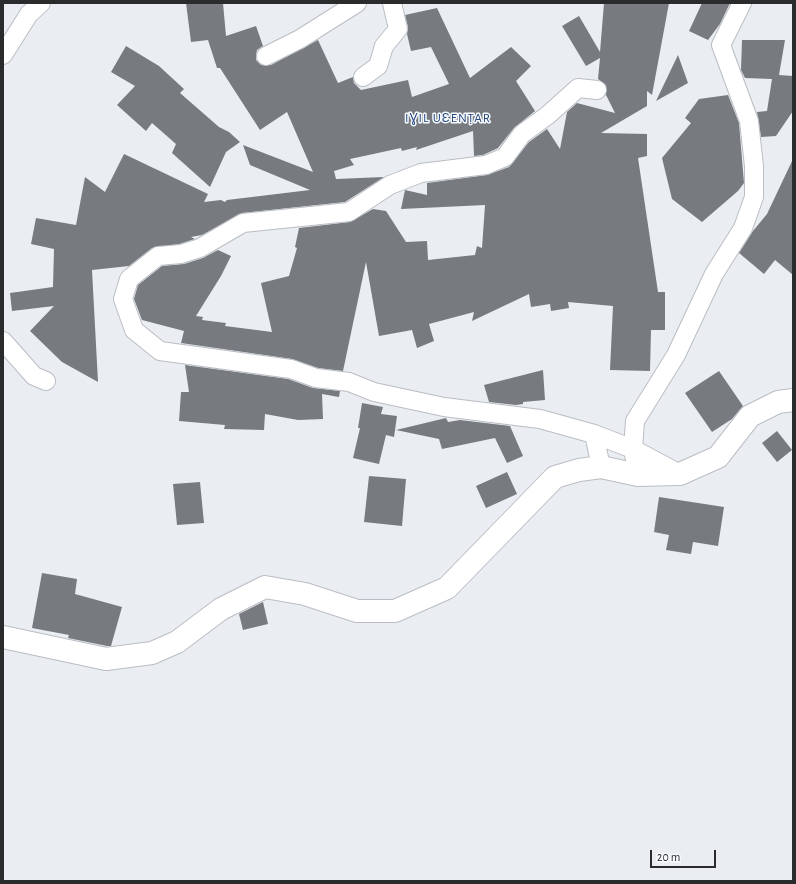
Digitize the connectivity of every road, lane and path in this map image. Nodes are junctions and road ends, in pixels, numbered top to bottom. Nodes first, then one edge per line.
1 (41, 3) edge
2 (357, 3) edge
3 (392, 3) edge
4 (742, 3) edge
5 (3, 55) edge
6 (266, 56) dead end
7 (363, 77) dead end
8 (597, 90) dead end
9 (3, 341) edge
10 (46, 381) dead end
11 (793, 400) edge
12 (594, 434) junction
13 (634, 449) junction
14 (601, 467) junction
15 (680, 474) junction
16 (638, 475) junction
17 (3, 637) edge

1 - 5 street
2 - 6 street
3 - 7 street
4 - 13 street
8 - 12 street
9 - 10 street
11 - 15 street
12 - 13 street
12 - 14 street
13 - 15 street
13 - 16 street
14 - 16 street
14 - 17 street
15 - 16 street

